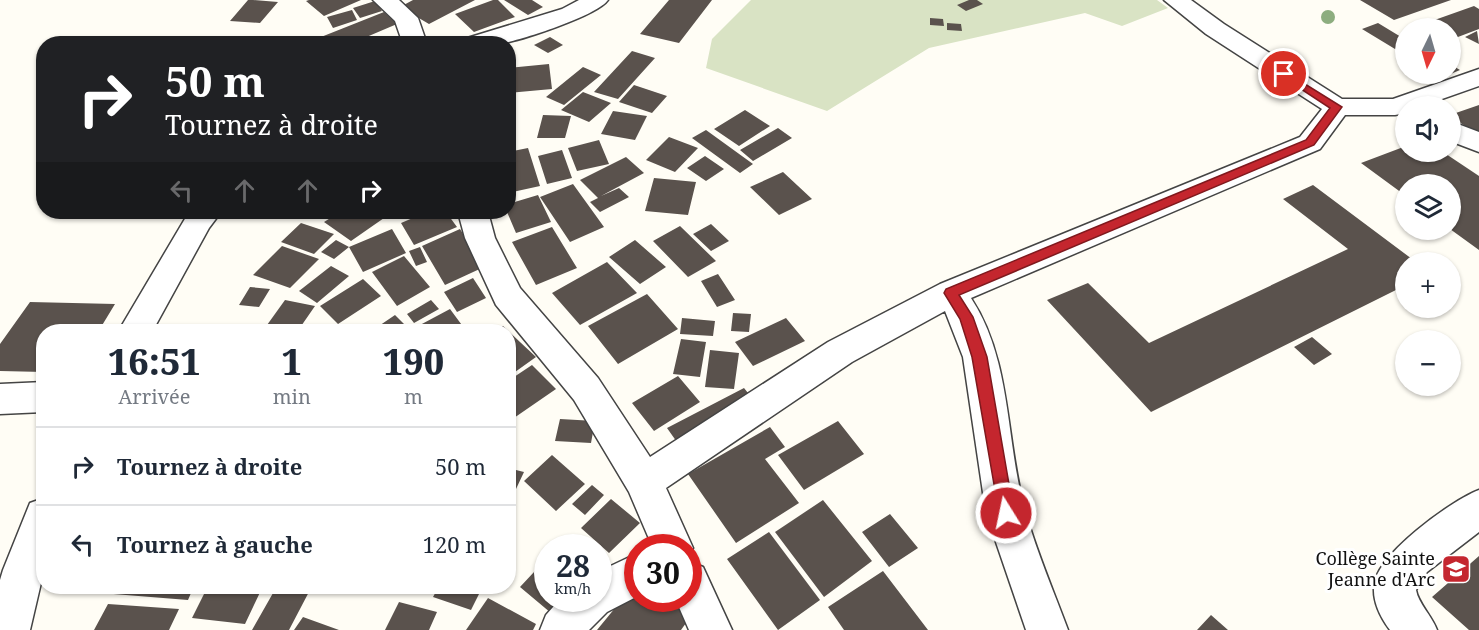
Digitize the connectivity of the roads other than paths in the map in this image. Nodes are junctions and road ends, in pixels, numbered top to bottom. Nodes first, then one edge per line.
1 (385, 0) edge
2 (596, 0) edge
3 (1176, 0) edge
4 (413, 36) edge
5 (501, 36) edge
6 (1479, 77) edge
7 (1432, 96) edge
8 (1337, 107) junction
9 (1395, 109) edge
10 (1461, 135) edge
11 (1479, 143) edge
12 (200, 219) edge
13 (475, 219) edge
14 (951, 293) junction
15 (140, 324) edge
16 (36, 397) edge
17 (0, 399) edge
18 (644, 482) junction
19 (1479, 508) edge
20 (667, 534) edge
21 (36, 537) edge
22 (702, 611) edge
23 (576, 612) edge
24 (9, 630) edge
25 (561, 630) edge
26 (711, 630) edge
27 (1047, 630) edge
28 (1416, 630) edge

1 - 4 street
2 - 5 street
3 - 8 street
6 - 7 street
8 - 9 street
8 - 14 street
10 - 11 street
12 - 15 street
13 - 18 street
14 - 18 street
14 - 27 street
16 - 17 street
18 - 20 street
19 - 28 street
21 - 24 street
22 - 26 street
23 - 25 street

